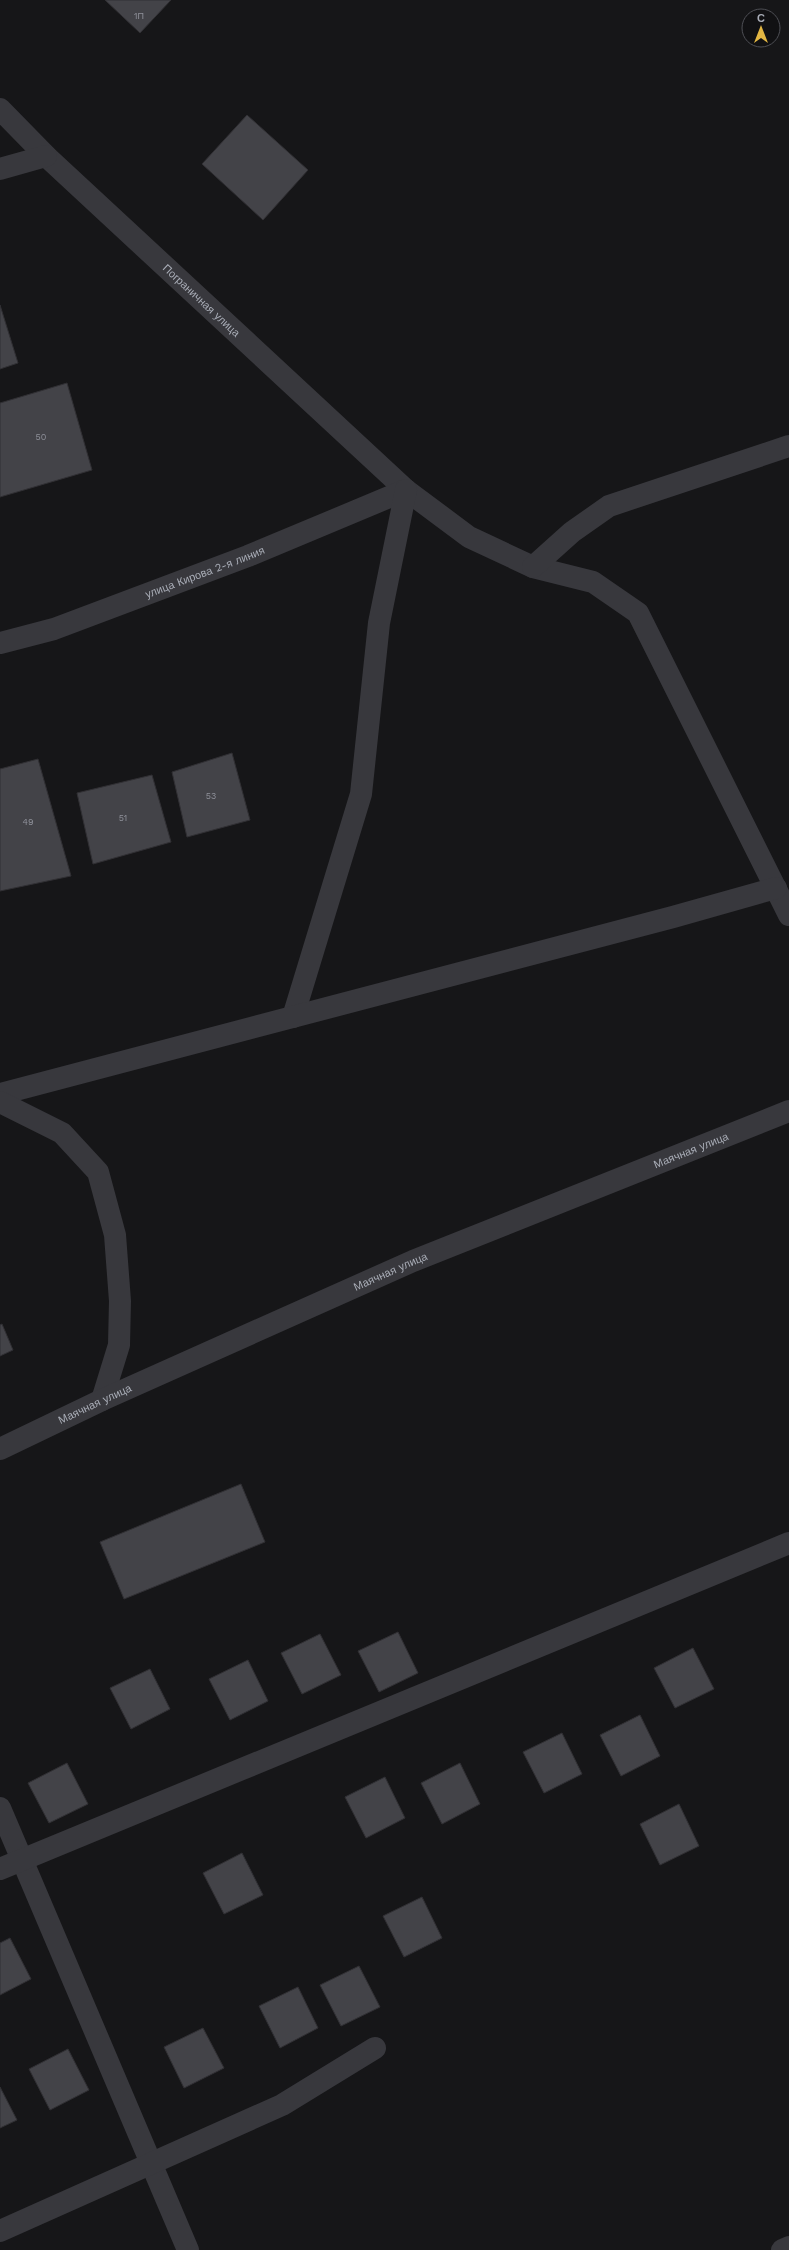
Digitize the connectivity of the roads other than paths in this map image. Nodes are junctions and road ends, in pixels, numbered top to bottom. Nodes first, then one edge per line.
1 (0, 109) edge
2 (46, 156) junction
3 (0, 168) edge
4 (789, 446) edge
5 (406, 490) junction
6 (533, 567) junction
7 (0, 643) edge
8 (776, 888) junction
9 (789, 915) edge
10 (293, 1017) junction
11 (0, 1094) edge
12 (0, 1102) edge
13 (789, 1110) edge
14 (102, 1400) junction
15 (0, 1449) edge
16 (789, 1543) edge
17 (0, 1808) edge
18 (0, 1870) edge
19 (375, 2048) dead end
20 (151, 2162) junction
21 (0, 2231) edge
22 (789, 2247) edge
23 (188, 2250) edge
24 (782, 2250) edge

1 - 2 street, Пограничная улица
2 - 3 street
2 - 5 street, Пограничная улица
4 - 6 street
5 - 6 street, Пограничная улица
5 - 7 street, улица Кирова 2-я линия
5 - 10 street
6 - 8 street, Пограничная улица
8 - 9 street, Пограничная улица
8 - 10 street
10 - 11 street
12 - 14 street
13 - 14 street, Маячная улица
14 - 15 street, Маячная улица
16 - 18 street
17 - 20 street
19 - 20 street
20 - 21 street
20 - 23 street
22 - 24 street

